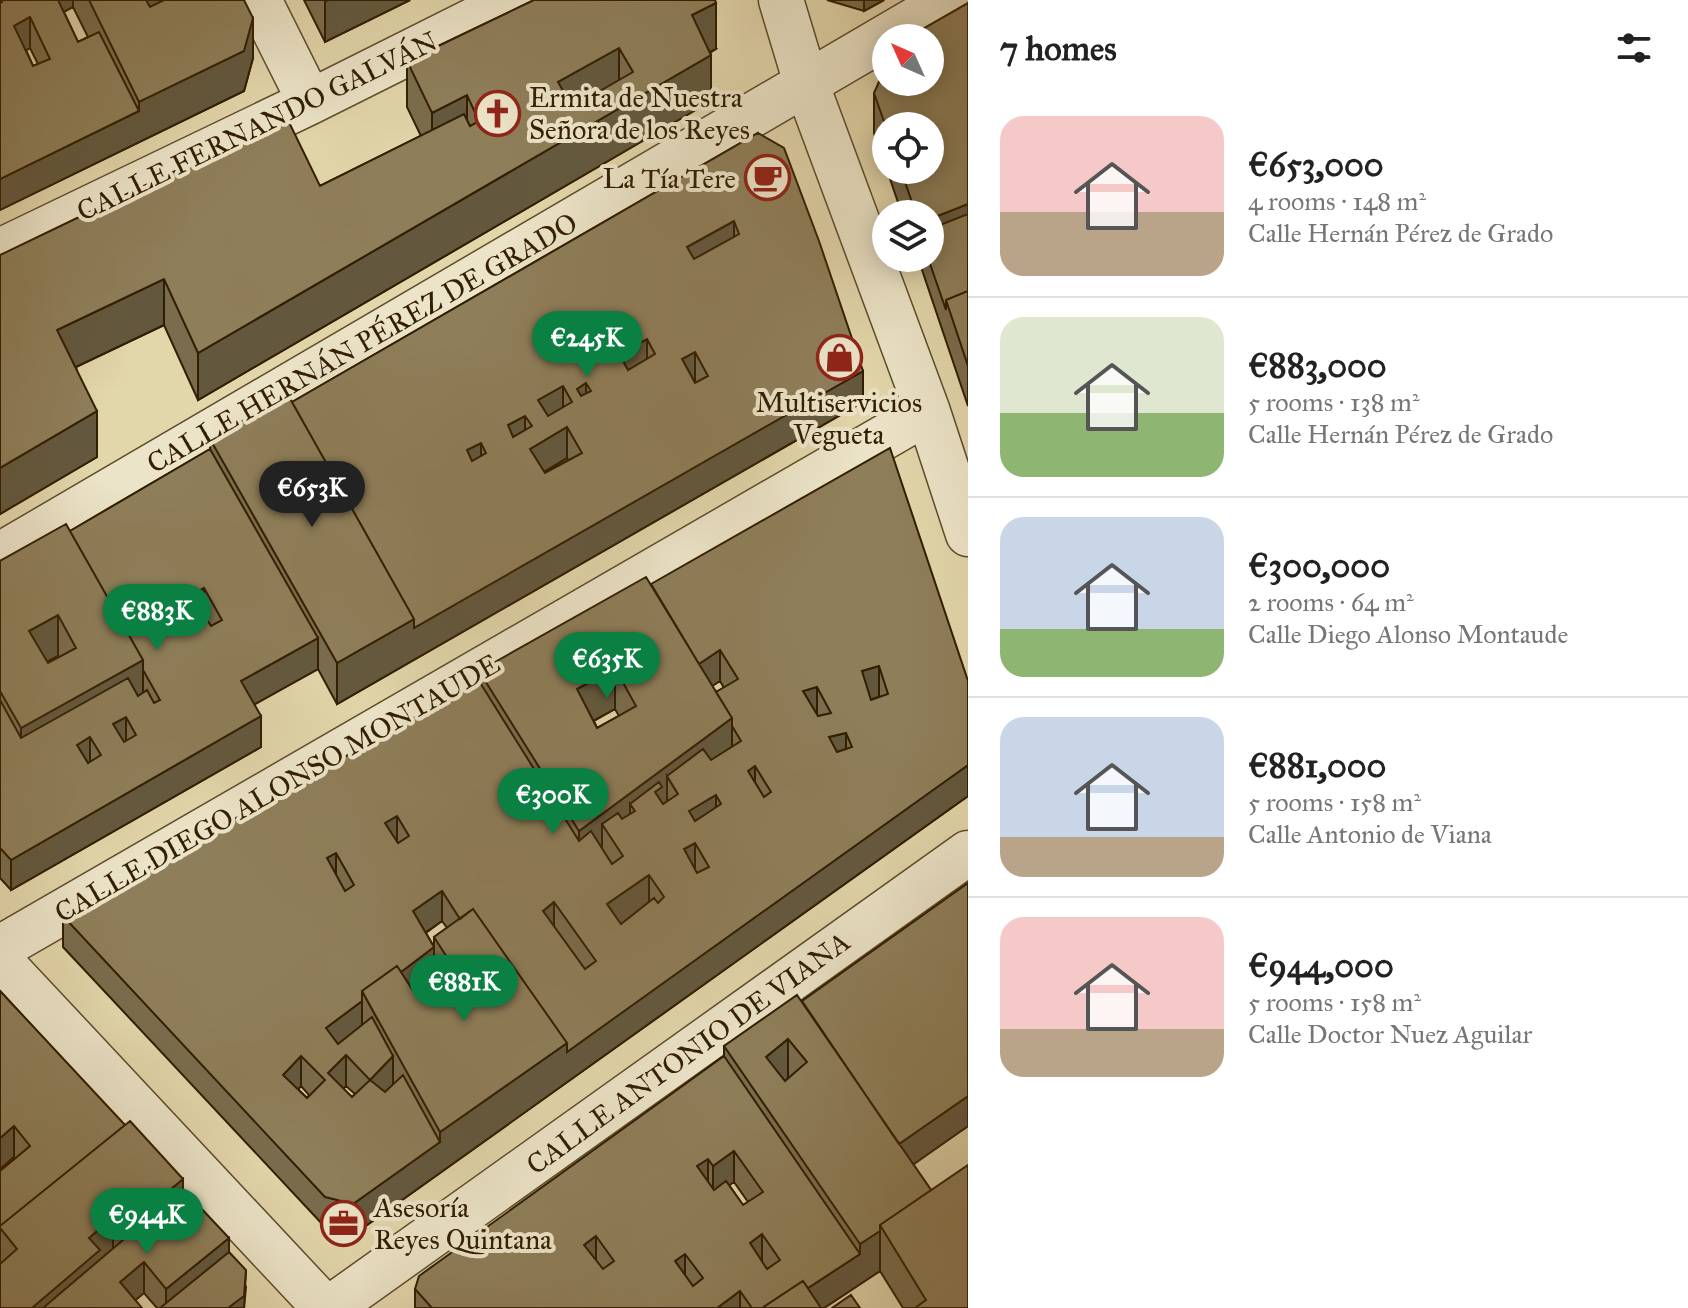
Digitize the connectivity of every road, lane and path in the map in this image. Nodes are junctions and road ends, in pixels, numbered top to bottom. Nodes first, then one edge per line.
1 (259, 0) edge
2 (514, 0) edge
3 (781, 0) edge
4 (949, 0) edge
5 (806, 83) junction
6 (310, 102) junction
7 (0, 251) edge
8 (928, 412) junction
9 (968, 534) edge
10 (0, 555) edge
11 (968, 853) edge
12 (0, 948) edge
13 (0, 961) edge
14 (328, 1308) edge

1 - 6 street
2 - 6 street, CALLE FERNANDO GALVÁN
3 - 5 street
4 - 5 street, CALLE HERNÁN PÉREZ DE GRADO
5 - 8 street
5 - 10 street, CALLE HERNÁN PÉREZ DE GRADO
6 - 7 street, CALLE FERNANDO GALVÁN
8 - 9 street
8 - 12 street, CALLE DIEGO ALONSO MONTAUDE
11 - 14 street, CALLE ANTONIO DE VIANA
13 - 14 street

